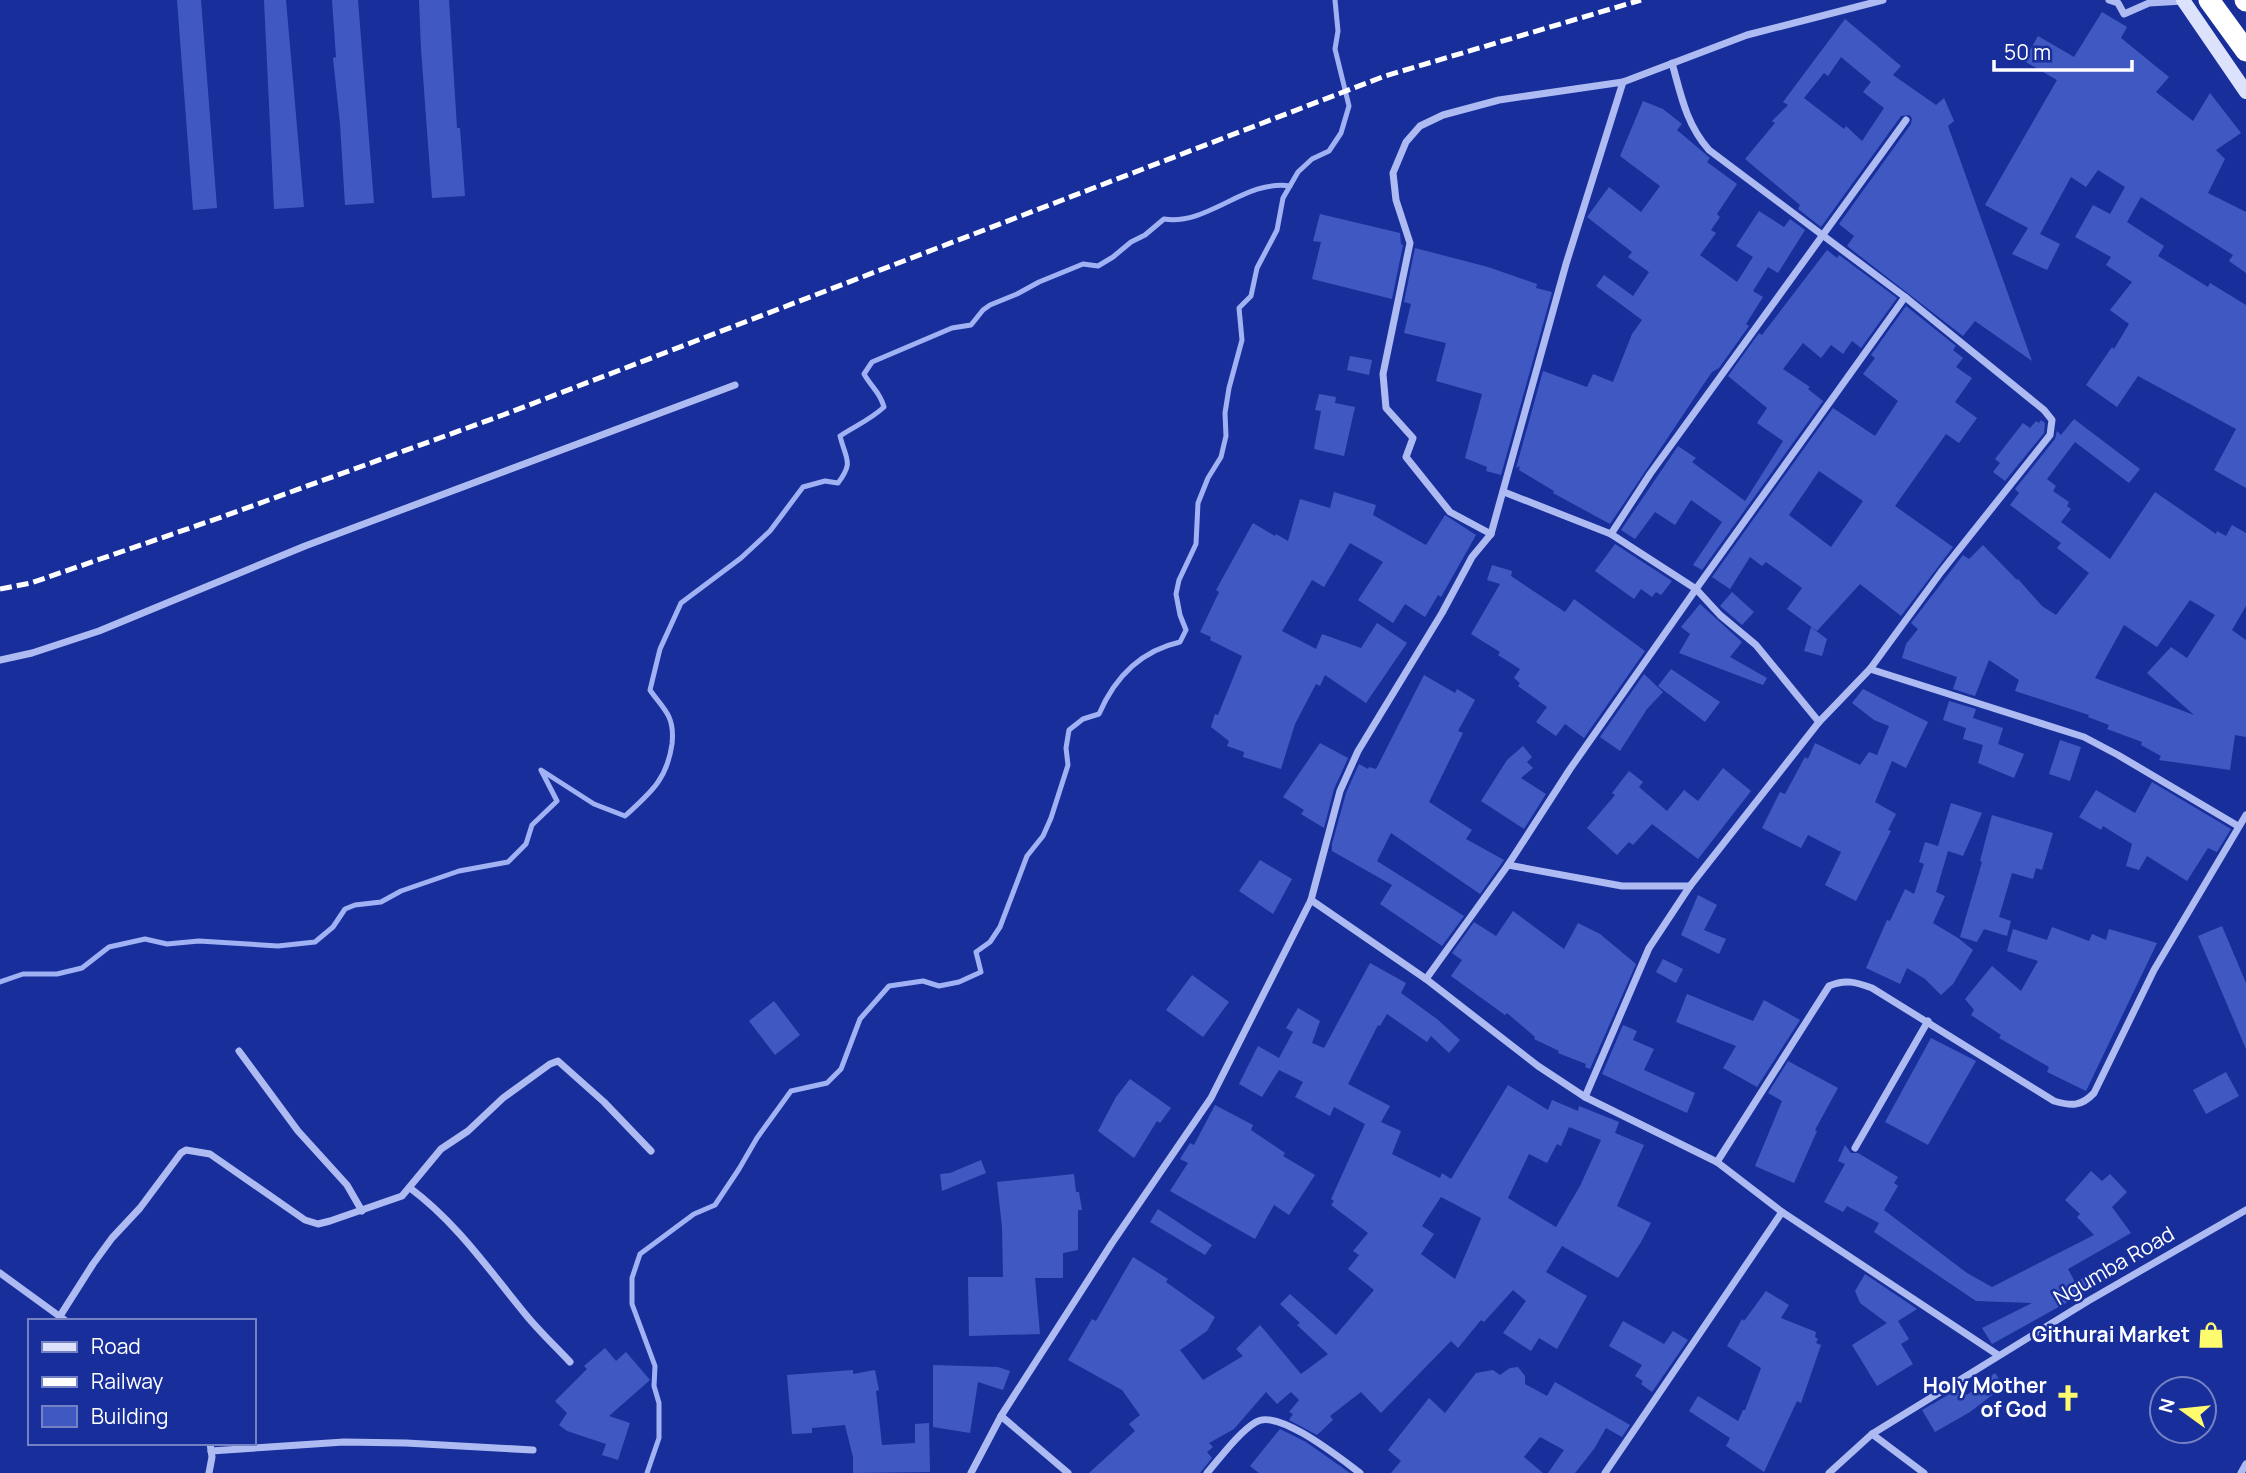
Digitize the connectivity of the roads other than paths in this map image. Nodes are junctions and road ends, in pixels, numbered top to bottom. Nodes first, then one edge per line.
1 (1883, 0) edge
2 (2109, 0) edge
3 (2183, 0) edge
4 (2209, 0) edge
5 (2246, 51) edge
6 (1672, 62) junction
7 (1623, 82) junction
8 (2246, 92) edge
9 (1906, 120) dead end
10 (1823, 237) junction
11 (1905, 297) junction
12 (735, 385) dead end
13 (1504, 492) junction
14 (1491, 534) junction
15 (1611, 534) junction
16 (1696, 589) junction
17 (0, 660) edge
18 (1870, 669) junction
19 (1819, 722) junction
20 (2246, 815) edge
21 (2238, 826) junction
22 (1508, 865) junction
23 (1690, 886) junction
24 (1311, 900) junction
25 (1426, 979) junction
26 (1928, 1021) junction
27 (239, 1051) dead end
28 (1585, 1097) junction
29 (1855, 1148) dead end
30 (651, 1151) dead end
31 (1717, 1162) junction
32 (410, 1188) junction
33 (2246, 1210) edge
34 (362, 1211) junction
35 (1782, 1212) junction
36 (0, 1273) edge
37 (63, 1318) edge
38 (1998, 1355) junction
39 (569, 1362) dead end
40 (1001, 1416) junction
41 (1872, 1434) junction
42 (211, 1447) edge
43 (533, 1450) dead end
44 (2246, 1464) edge
45 (209, 1473) edge
46 (971, 1473) edge
47 (1069, 1473) edge
48 (1207, 1473) edge
49 (1360, 1473) edge
50 (1605, 1473) edge
51 (1829, 1473) edge
52 (1924, 1473) edge
53 (2241, 1473) edge

1 - 6 street
2 - 3 street
3 - 8 main road
4 - 5 highway
6 - 7 street
6 - 10 street
7 - 13 street
7 - 14 street
9 - 10 street
10 - 11 street
10 - 15 street
11 - 16 street
11 - 18 street
12 - 17 street
13 - 14 street
13 - 15 street
14 - 24 street
15 - 16 street
16 - 19 street
16 - 22 street
18 - 19 street
18 - 21 street
19 - 23 street
20 - 21 street
21 - 26 street
22 - 23 street
22 - 25 street
23 - 28 street
24 - 25 street
24 - 40 street
25 - 28 street
26 - 29 street
26 - 31 street
27 - 34 street
28 - 31 street
30 - 32 street
31 - 35 street
32 - 34 street
32 - 39 street
33 - 38 street, Ngumba Road
34 - 37 street
35 - 38 street
35 - 50 street
36 - 37 street
38 - 41 street, Ngumba Road
40 - 46 street
40 - 47 street
41 - 51 street, Ngumba Road
41 - 52 street
42 - 43 street
42 - 45 street
44 - 53 street
48 - 49 street

